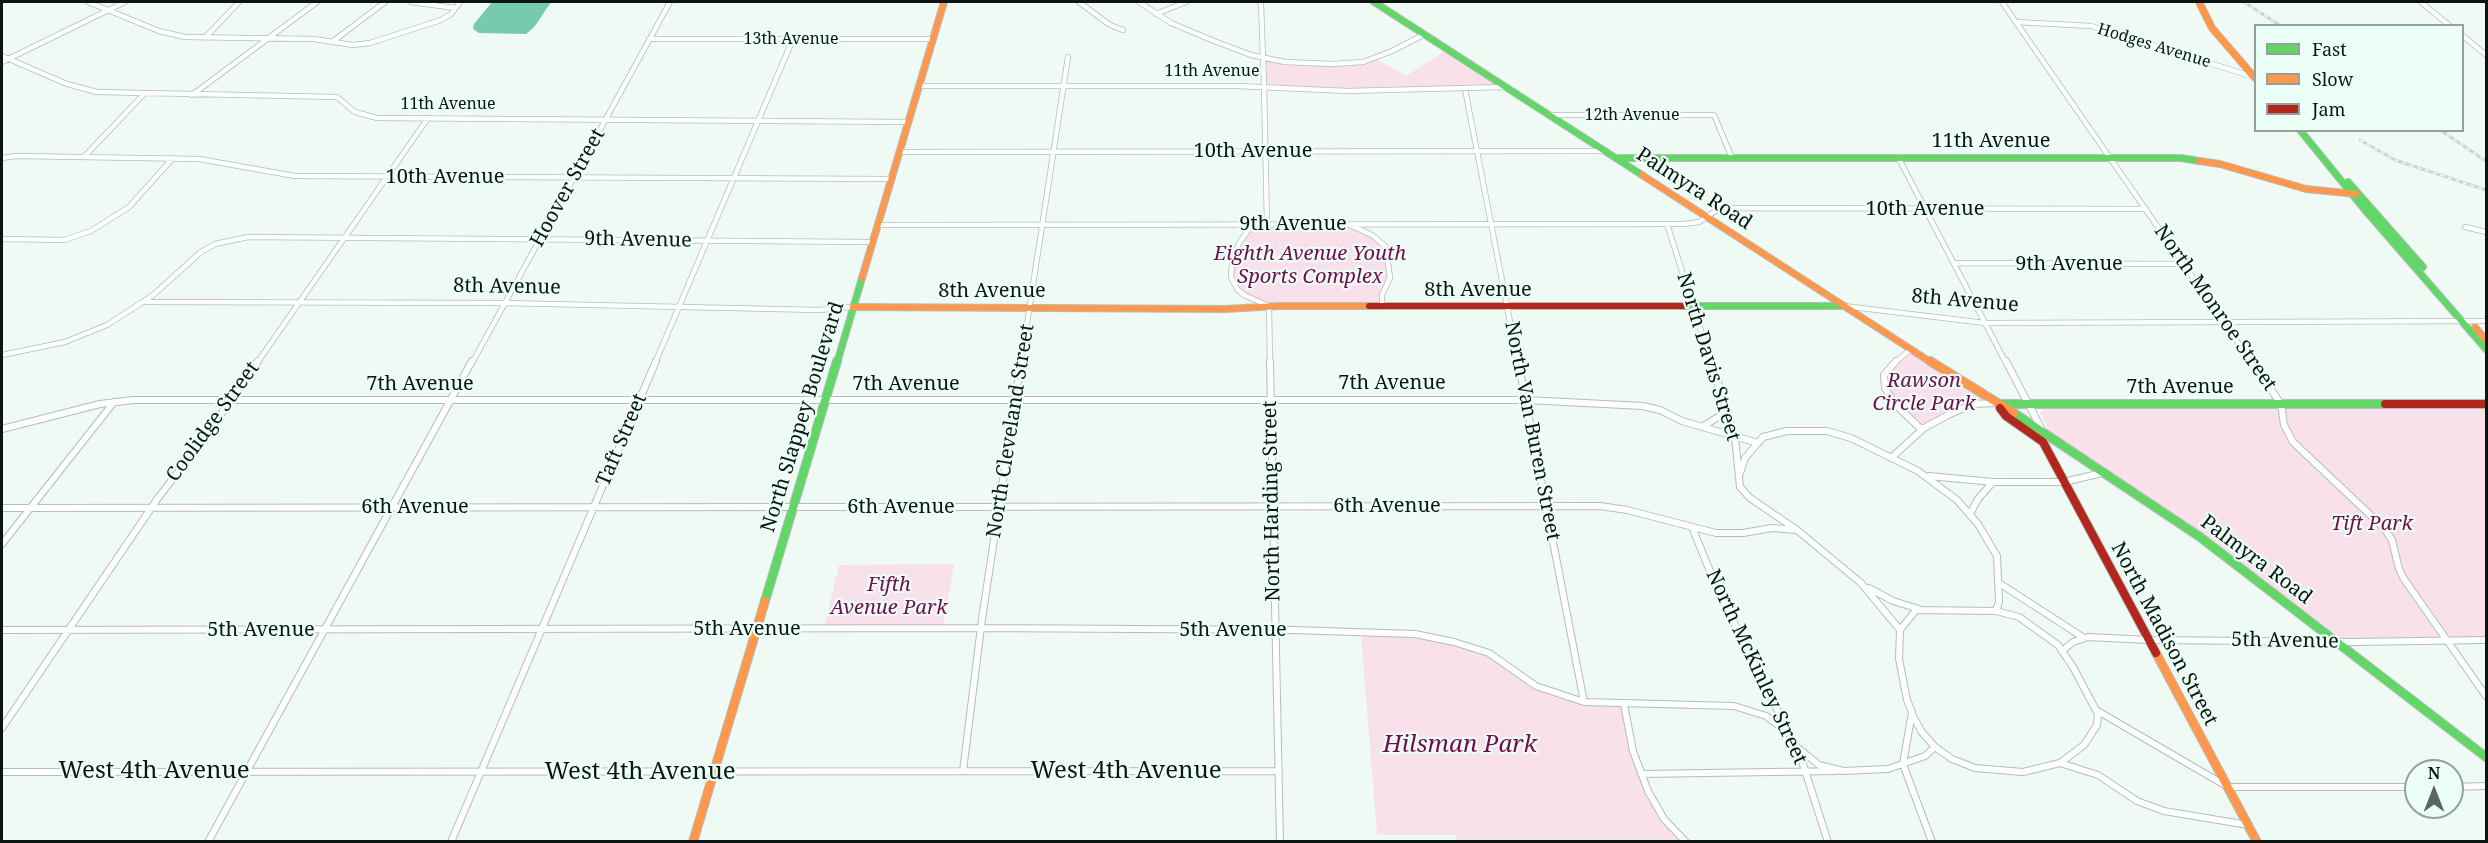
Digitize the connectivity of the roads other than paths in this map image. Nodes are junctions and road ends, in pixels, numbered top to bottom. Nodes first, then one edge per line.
1 (88, 2) edge
2 (125, 2) edge
3 (239, 2) edge
4 (317, 2) edge
5 (385, 2) edge
6 (411, 2) edge
7 (460, 2) edge
8 (670, 2) edge
9 (944, 2) edge
10 (1079, 2) edge
11 (1139, 2) edge
12 (1186, 2) edge
13 (1259, 2) edge
14 (1374, 2) edge
15 (2002, 2) edge
16 (2199, 2) edge
17 (2421, 2) edge
18 (455, 8) junction
19 (108, 10) junction
20 (1156, 14) junction
21 (2016, 22) junction
22 (2448, 24) edge
23 (1123, 30) dead end
24 (1425, 34) junction
25 (2464, 36) edge
26 (205, 38) junction
27 (267, 38) junction
28 (649, 39) junction
29 (793, 39) junction
30 (933, 39) junction
31 (332, 42) junction
32 (2487, 55) edge
33 (2, 56) edge
34 (1068, 57) dead end
35 (1262, 58) junction
36 (8, 59) junction
37 (2, 62) edge
38 (2254, 76) edge
39 (2254, 77) edge
40 (919, 86) junction
41 (1063, 86) junction
42 (1264, 86) junction
43 (1506, 86) junction
44 (1466, 89) junction
45 (143, 95) junction
46 (192, 95) junction
47 (1551, 115) junction
48 (428, 118) junction
49 (606, 119) junction
50 (757, 121) junction
51 (908, 122) junction
52 (2302, 132) edge
53 (1265, 151) junction
54 (1478, 151) junction
55 (1606, 151) junction
56 (899, 152) junction
57 (1053, 152) junction
58 (84, 157) junction
59 (1898, 157) junction
60 (2110, 157) junction
61 (2, 158) edge
62 (173, 158) junction
63 (1618, 158) junction
64 (1732, 158) junction
65 (387, 176) junction
66 (573, 177) junction
67 (732, 179) junction
68 (891, 179) junction
69 (2356, 194) junction
70 (1925, 209) junction
71 (2146, 209) junction
72 (1708, 217) junction
73 (1257, 224) junction
74 (1267, 224) junction
75 (1345, 224) junction
76 (1492, 224) junction
77 (1667, 224) junction
78 (877, 225) junction
79 (1042, 225) junction
80 (2465, 227) dead end
81 (2487, 232) edge
82 (344, 237) junction
83 (2, 239) edge
84 (539, 239) junction
85 (706, 241) junction
86 (872, 242) junction
87 (1954, 263) junction
88 (2184, 264) junction
89 (145, 302) junction
90 (299, 302) junction
91 (503, 303) junction
92 (678, 306) junction
93 (1269, 306) junction
94 (1508, 306) junction
95 (1694, 306) junction
96 (1844, 306) junction
97 (852, 307) junction
98 (1030, 307) junction
99 (1383, 307) junction
100 (2466, 321) junction
101 (2487, 321) edge
102 (2225, 322) junction
103 (1985, 323) junction
104 (2487, 340) edge
105 (1911, 349) junction
106 (2487, 349) edge
107 (2, 355) edge
108 (1016, 399) junction
109 (230, 400) junction
110 (450, 400) junction
111 (638, 400) junction
112 (825, 400) junction
113 (1271, 400) junction
114 (1526, 400) junction
115 (114, 402) junction
116 (1996, 404) junction
117 (2029, 404) junction
118 (2281, 404) junction
119 (2487, 404) edge
120 (1728, 411) junction
121 (1702, 427) junction
122 (2, 429) edge
123 (1922, 430) junction
124 (1735, 437) junction
125 (2043, 438) junction
126 (1758, 444) junction
127 (1891, 458) junction
128 (2102, 474) junction
129 (1925, 476) junction
130 (1738, 477) junction
131 (1993, 482) junction
132 (2064, 482) junction
133 (1272, 506) junction
134 (1546, 506) junction
135 (392, 507) junction
136 (593, 507) junction
137 (793, 507) junction
138 (1001, 507) junction
139 (2, 508) edge
140 (30, 508) junction
141 (150, 509) junction
142 (1970, 514) junction
143 (1692, 527) junction
144 (1797, 530) junction
145 (2, 544) edge
146 (1861, 583) junction
147 (1999, 583) junction
148 (1920, 609) junction
149 (1996, 611) junction
150 (981, 628) junction
151 (756, 629) junction
152 (2, 630) edge
153 (70, 630) junction
154 (323, 630) junction
155 (541, 630) junction
156 (1275, 630) junction
157 (1900, 630) junction
158 (2084, 638) junction
159 (2149, 640) junction
160 (2448, 640) junction
161 (2487, 640) edge
162 (2337, 641) junction
163 (2062, 651) junction
164 (2487, 696) edge
165 (1584, 702) junction
166 (1624, 704) junction
167 (2096, 710) junction
168 (1912, 712) junction
169 (2, 728) edge
170 (1790, 734) junction
171 (1795, 744) junction
172 (1935, 747) junction
173 (2487, 758) edge
174 (2060, 763) junction
175 (1903, 764) junction
176 (248, 771) junction
177 (963, 771) junction
178 (1279, 771) junction
179 (1836, 771) junction
180 (2, 772) edge
181 (714, 772) junction
182 (1806, 772) junction
183 (480, 773) junction
184 (1641, 774) junction
185 (2464, 786) edge
186 (2487, 786) edge
187 (2228, 787) junction
188 (2404, 787) edge
189 (2248, 825) junction
190 (208, 842) edge
191 (451, 842) edge
192 (693, 842) edge
193 (1280, 842) edge
194 (1686, 842) edge
195 (1828, 842) edge
196 (1932, 842) edge
197 (2257, 842) edge

1 - 19 street
2 - 19 street
3 - 26 street
4 - 27 street
5 - 31 street
6 - 18 street
7 - 18 street
8 - 28 street, Hoover Street
9 - 30 main road, North Slappey Boulevard
10 - 23 street
11 - 20 street
12 - 20 street
13 - 35 street
14 - 24 main road, Palmyra Road
15 - 21 street, North Monroe Street
16 - 38 main road, bridge
17 - 22 street
18 - 31 street
19 - 26 street
19 - 36 street
20 - 35 street
21 - 39 street, Hodges Avenue
21 - 60 street, North Monroe Street
24 - 35 street
24 - 43 main road, Palmyra Road
25 - 32 street
26 - 27 street
27 - 31 street
27 - 46 street
28 - 29 street, 13th Avenue
28 - 49 street, Hoover Street
29 - 30 street, 13th Avenue
29 - 50 street, Taft Street
30 - 40 main road, North Slappey Boulevard
33 - 36 street, 11th Avenue
34 - 41 street, North Cleveland Street
35 - 42 street
36 - 37 street
36 - 45 street, 11th Avenue
40 - 41 street, 11th Avenue
40 - 51 main road, North Slappey Boulevard
41 - 42 street, 11th Avenue
41 - 57 street, North Cleveland Street
42 - 44 street, 11th Avenue
42 - 53 street
43 - 44 street, 11th Avenue
43 - 47 main road, Palmyra Road
44 - 54 street, North Van Buren Street
45 - 46 street, 11th Avenue
45 - 58 street
46 - 48 street, 11th Avenue
47 - 55 main road, Palmyra Road
47 - 64 street, 12th Avenue
48 - 49 street, 11th Avenue
48 - 65 street, Coolidge Street
49 - 50 street, 11th Avenue
49 - 66 street, Hoover Street
50 - 51 street, 11th Avenue
50 - 67 street, Taft Street
51 - 56 main road, North Slappey Boulevard
52 - 69 main road
53 - 54 street, 10th Avenue
53 - 57 street, 10th Avenue
53 - 74 street
54 - 55 street, 10th Avenue
54 - 76 street, North Van Buren Street
55 - 63 main road, Palmyra Road
56 - 57 street, 10th Avenue
56 - 68 main road, North Slappey Boulevard
57 - 79 street, North Cleveland Street
58 - 61 street, 10th Avenue
58 - 62 street, 10th Avenue
59 - 60 main road, 11th Avenue
59 - 64 main road, 11th Avenue
59 - 70 street, North Madison Street
60 - 69 main road, 11th Avenue
60 - 71 street, North Monroe Street
62 - 65 street, 10th Avenue
62 - 83 street
63 - 64 main road, 11th Avenue
63 - 72 main road, Palmyra Road
65 - 66 street, 10th Avenue
65 - 82 street, Coolidge Street
66 - 67 street, 10th Avenue
66 - 84 street, Hoover Street
67 - 68 street, 10th Avenue
67 - 85 street, Taft Street
68 - 78 main road, North Slappey Boulevard
69 - 100 main road
70 - 71 street, 10th Avenue
70 - 72 street, 10th Avenue
70 - 87 street, North Madison Street
71 - 88 street, North Monroe Street
72 - 77 street, 9th Avenue
72 - 96 main road, Palmyra Road
73 - 74 street, 9th Avenue
73 - 79 street, 9th Avenue
73 - 93 street
74 - 75 street, 9th Avenue
75 - 76 street, 9th Avenue
75 - 99 street
76 - 77 street, 9th Avenue
76 - 94 street, North Van Buren Street
77 - 95 street, North Davis Street
78 - 79 street, 9th Avenue
78 - 86 main road, North Slappey Boulevard
79 - 98 street, North Cleveland Street
80 - 81 street
82 - 84 street, 9th Avenue
82 - 89 street, 9th Avenue
82 - 90 street, Coolidge Street
84 - 85 street, 9th Avenue
84 - 91 street, Hoover Street
85 - 86 street, 9th Avenue
85 - 92 street, Taft Street
86 - 97 main road, North Slappey Boulevard
87 - 88 street, 9th Avenue
87 - 103 street, North Madison Street
88 - 102 street, North Monroe Street
89 - 90 street, 8th Avenue
89 - 107 street, 9th Avenue
90 - 91 street, 8th Avenue
90 - 109 street, Coolidge Street
91 - 92 street, 8th Avenue
91 - 110 street, Hoover Street
92 - 97 street, 8th Avenue
92 - 111 street, Taft Street
93 - 98 main road, 8th Avenue
93 - 99 main road, 8th Avenue
93 - 113 street, North Harding Street
94 - 95 main road, 8th Avenue
94 - 99 main road, 8th Avenue
94 - 114 street, North Van Buren Street
95 - 96 main road, 8th Avenue
95 - 120 street, North Davis Street
96 - 103 street, 8th Avenue
96 - 105 main road, Palmyra Road
97 - 98 main road, 8th Avenue
97 - 112 main road, North Slappey Boulevard
98 - 108 street, North Cleveland Street
100 - 101 street, 8th Avenue
100 - 102 street, 8th Avenue
100 - 104 main road
100 - 106 main road
102 - 103 street, 8th Avenue
102 - 118 street, North Monroe Street
103 - 117 street, North Madison Street
105 - 116 main road, Palmyra Road
105 - 123 street
108 - 112 street, 7th Avenue
108 - 113 street, 7th Avenue
108 - 138 street, North Cleveland Street
109 - 110 street, 7th Avenue
109 - 115 street, 7th Avenue
109 - 141 street, Coolidge Street
110 - 111 street, 7th Avenue
110 - 135 street, Hoover Street
111 - 112 street, 7th Avenue
111 - 136 street, Taft Street
112 - 137 main road, North Slappey Boulevard
113 - 114 street, 7th Avenue
113 - 133 street, North Harding Street
114 - 121 street, 7th Avenue
114 - 134 street, North Van Buren Street
115 - 122 street, 7th Avenue
115 - 140 street
116 - 117 main road, 7th Avenue
116 - 123 street, 7th Avenue
116 - 125 main road, Palmyra Road
117 - 118 main road, 7th Avenue
117 - 125 street, North Madison Street
118 - 119 main road, 7th Avenue
118 - 160 street, North Monroe Street
120 - 121 street
120 - 124 street, North Davis Street
121 - 124 street, 7th Avenue
123 - 127 street, 7th Avenue
124 - 126 street, 7th Avenue
124 - 130 street, North Davis Street
125 - 128 main road, Palmyra Road
125 - 132 main road, North Madison Street
126 - 127 street
126 - 130 street
127 - 129 street
128 - 132 street
128 - 162 main road, Palmyra Road
129 - 131 street
129 - 142 street
130 - 144 street, North Davis Street
131 - 132 street
131 - 142 street
132 - 159 main road, North Madison Street
133 - 134 street, 6th Avenue
133 - 138 street, 6th Avenue
133 - 156 street, North Harding Street
134 - 143 street, 6th Avenue
134 - 165 street, North Van Buren Street
135 - 136 street, 6th Avenue
135 - 141 street, 6th Avenue
135 - 154 street, Hoover Street
136 - 137 street, 6th Avenue
136 - 155 street, Taft Street
137 - 138 street, 6th Avenue
137 - 151 main road, North Slappey Boulevard
138 - 150 street, North Cleveland Street
139 - 140 street, 6th Avenue
140 - 141 street, 6th Avenue
140 - 145 street
141 - 153 street, Coolidge Street
142 - 147 street
143 - 144 street, 6th Avenue
143 - 170 street, North McKinley Street
144 - 146 street, North Davis Street
146 - 148 street
146 - 157 street, North Davis Street
147 - 149 street
147 - 158 street
148 - 149 street
148 - 157 street
149 - 163 street
150 - 151 street, 5th Avenue
150 - 156 street, 5th Avenue
150 - 177 street, North Cleveland Street
151 - 155 street, 5th Avenue
151 - 181 main road, North Slappey Boulevard
152 - 153 street, 5th Avenue
153 - 154 street, 5th Avenue
153 - 169 street, Coolidge Street
154 - 155 street, 5th Avenue
154 - 176 street, Hoover Street
155 - 183 street, Taft Street
156 - 165 street, 5th Avenue
156 - 178 street, North Harding Street
157 - 168 street
158 - 159 street, 5th Avenue
158 - 163 street
159 - 162 street, 5th Avenue
159 - 187 main road, North Madison Street
160 - 161 street, 5th Avenue
160 - 162 street, 5th Avenue
160 - 164 street, North Monroe Street
162 - 173 main road, Palmyra Road
163 - 167 street
165 - 166 street
166 - 170 street
166 - 184 street
167 - 174 street
167 - 187 street
168 - 172 street
168 - 175 street
170 - 171 street, North McKinley Street
171 - 179 street
171 - 182 street, North McKinley Street
172 - 174 street
172 - 175 street
174 - 189 street
175 - 179 street
175 - 196 street
176 - 180 street, West 4th Avenue
176 - 183 street, West 4th Avenue
176 - 190 street, Hoover Street
177 - 178 street, West 4th Avenue
177 - 181 street, West 4th Avenue
178 - 193 street, North Harding Street
179 - 182 street
181 - 183 street, West 4th Avenue
181 - 192 main road, North Slappey Boulevard
182 - 184 street
182 - 195 street, North McKinley Street
183 - 191 street, Taft Street
184 - 194 street
185 - 186 street
187 - 188 street
187 - 189 main road, North Madison Street
189 - 197 main road, North Madison Street

